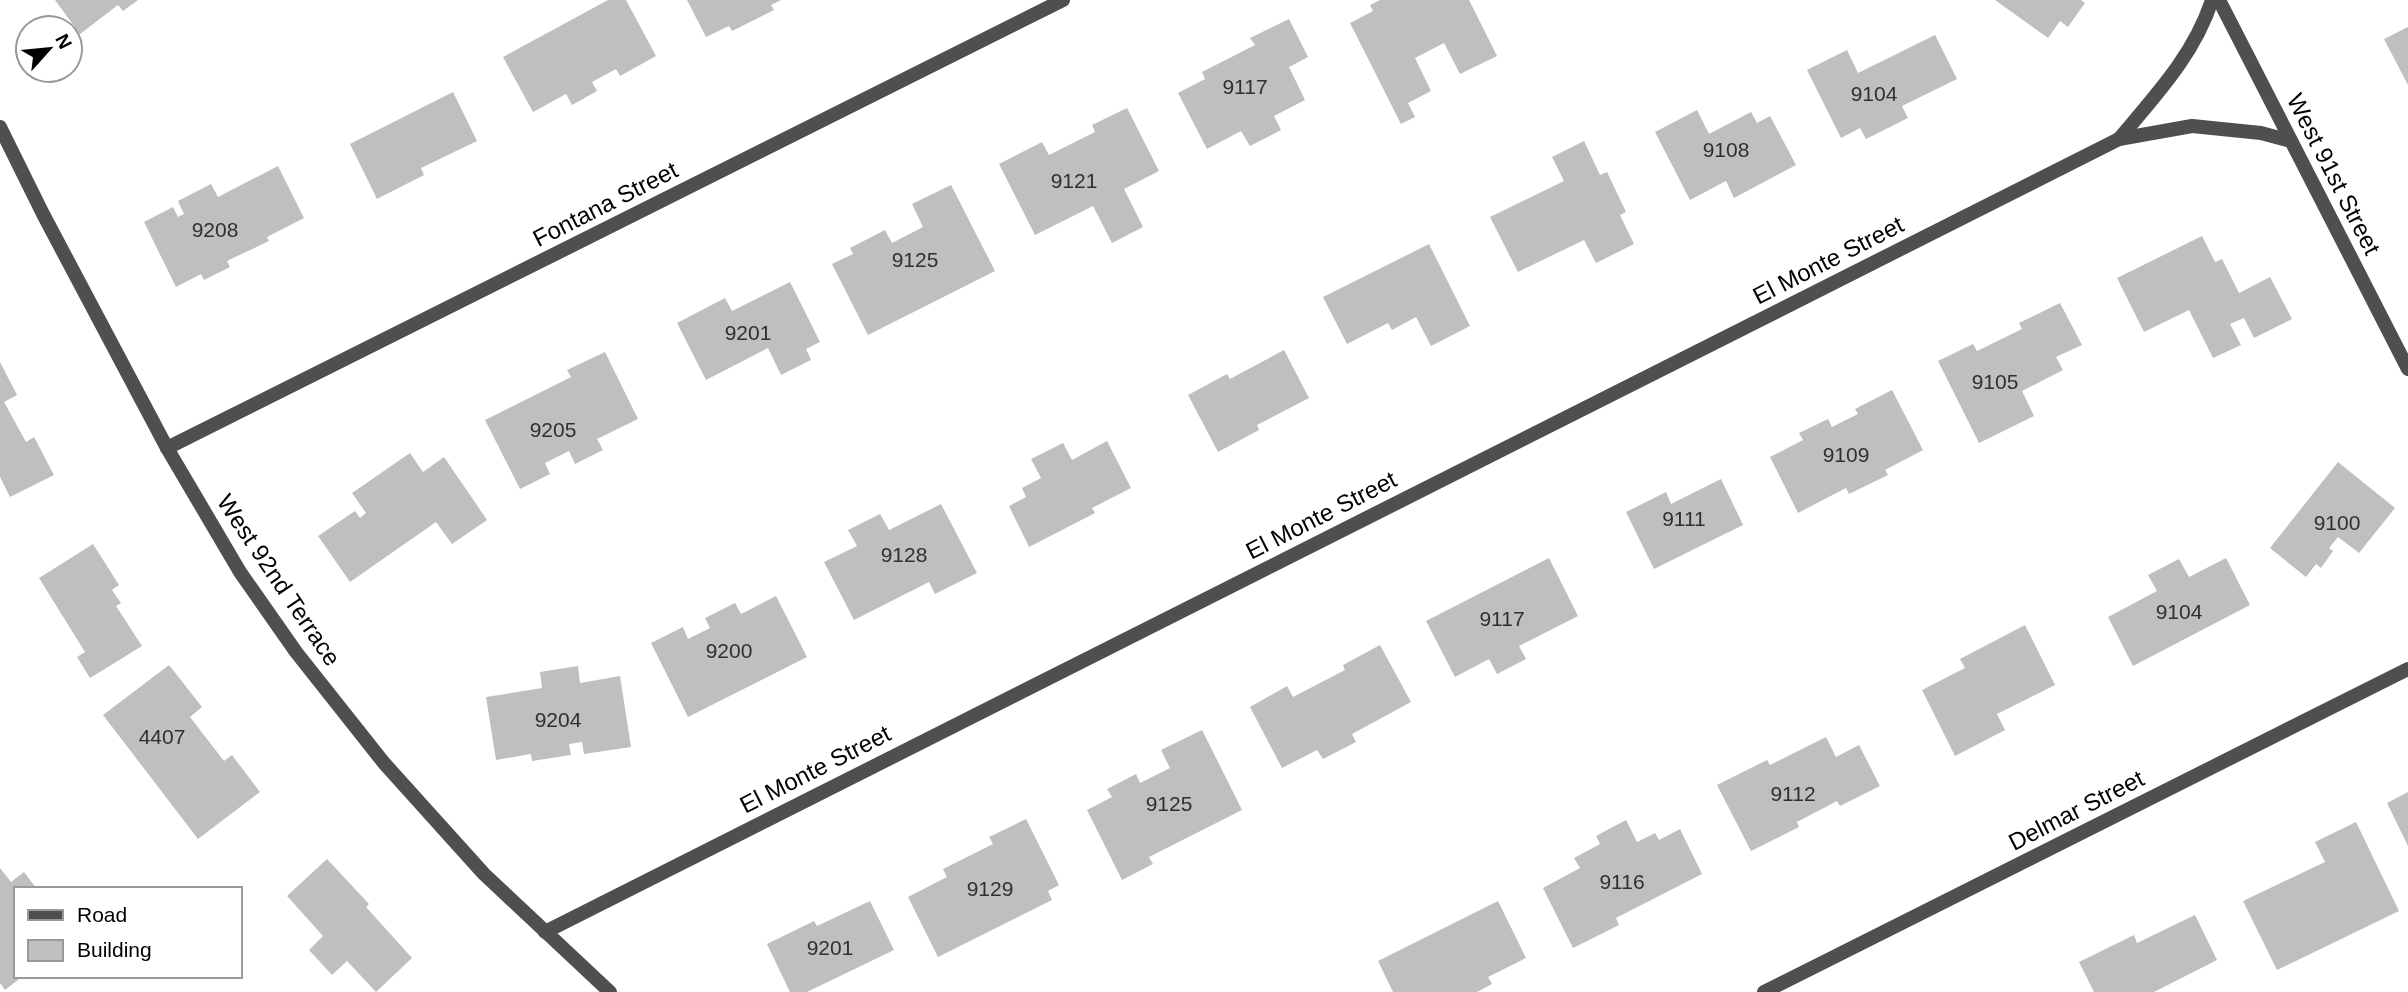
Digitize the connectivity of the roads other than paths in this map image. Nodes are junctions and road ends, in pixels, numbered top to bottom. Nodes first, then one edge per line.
1 (1063, 0) edge
2 (2212, 0) edge
3 (2219, 0) edge
4 (0, 127) edge
5 (2119, 139) junction
6 (2291, 141) junction
7 (2408, 369) edge
8 (167, 448) junction
9 (2408, 669) edge
10 (545, 932) junction
11 (610, 992) edge
12 (1764, 992) edge

1 - 8 street, Fontana Street
2 - 5 street, El Monte Street
3 - 6 street, West 91st Street
4 - 8 street, West 92nd Terrace
5 - 6 street, El Monte Street
5 - 10 street, El Monte Street
6 - 7 street, West 91st Street
8 - 10 street, West 92nd Terrace
9 - 12 street, Delmar Street
10 - 11 street, West 92nd Terrace

